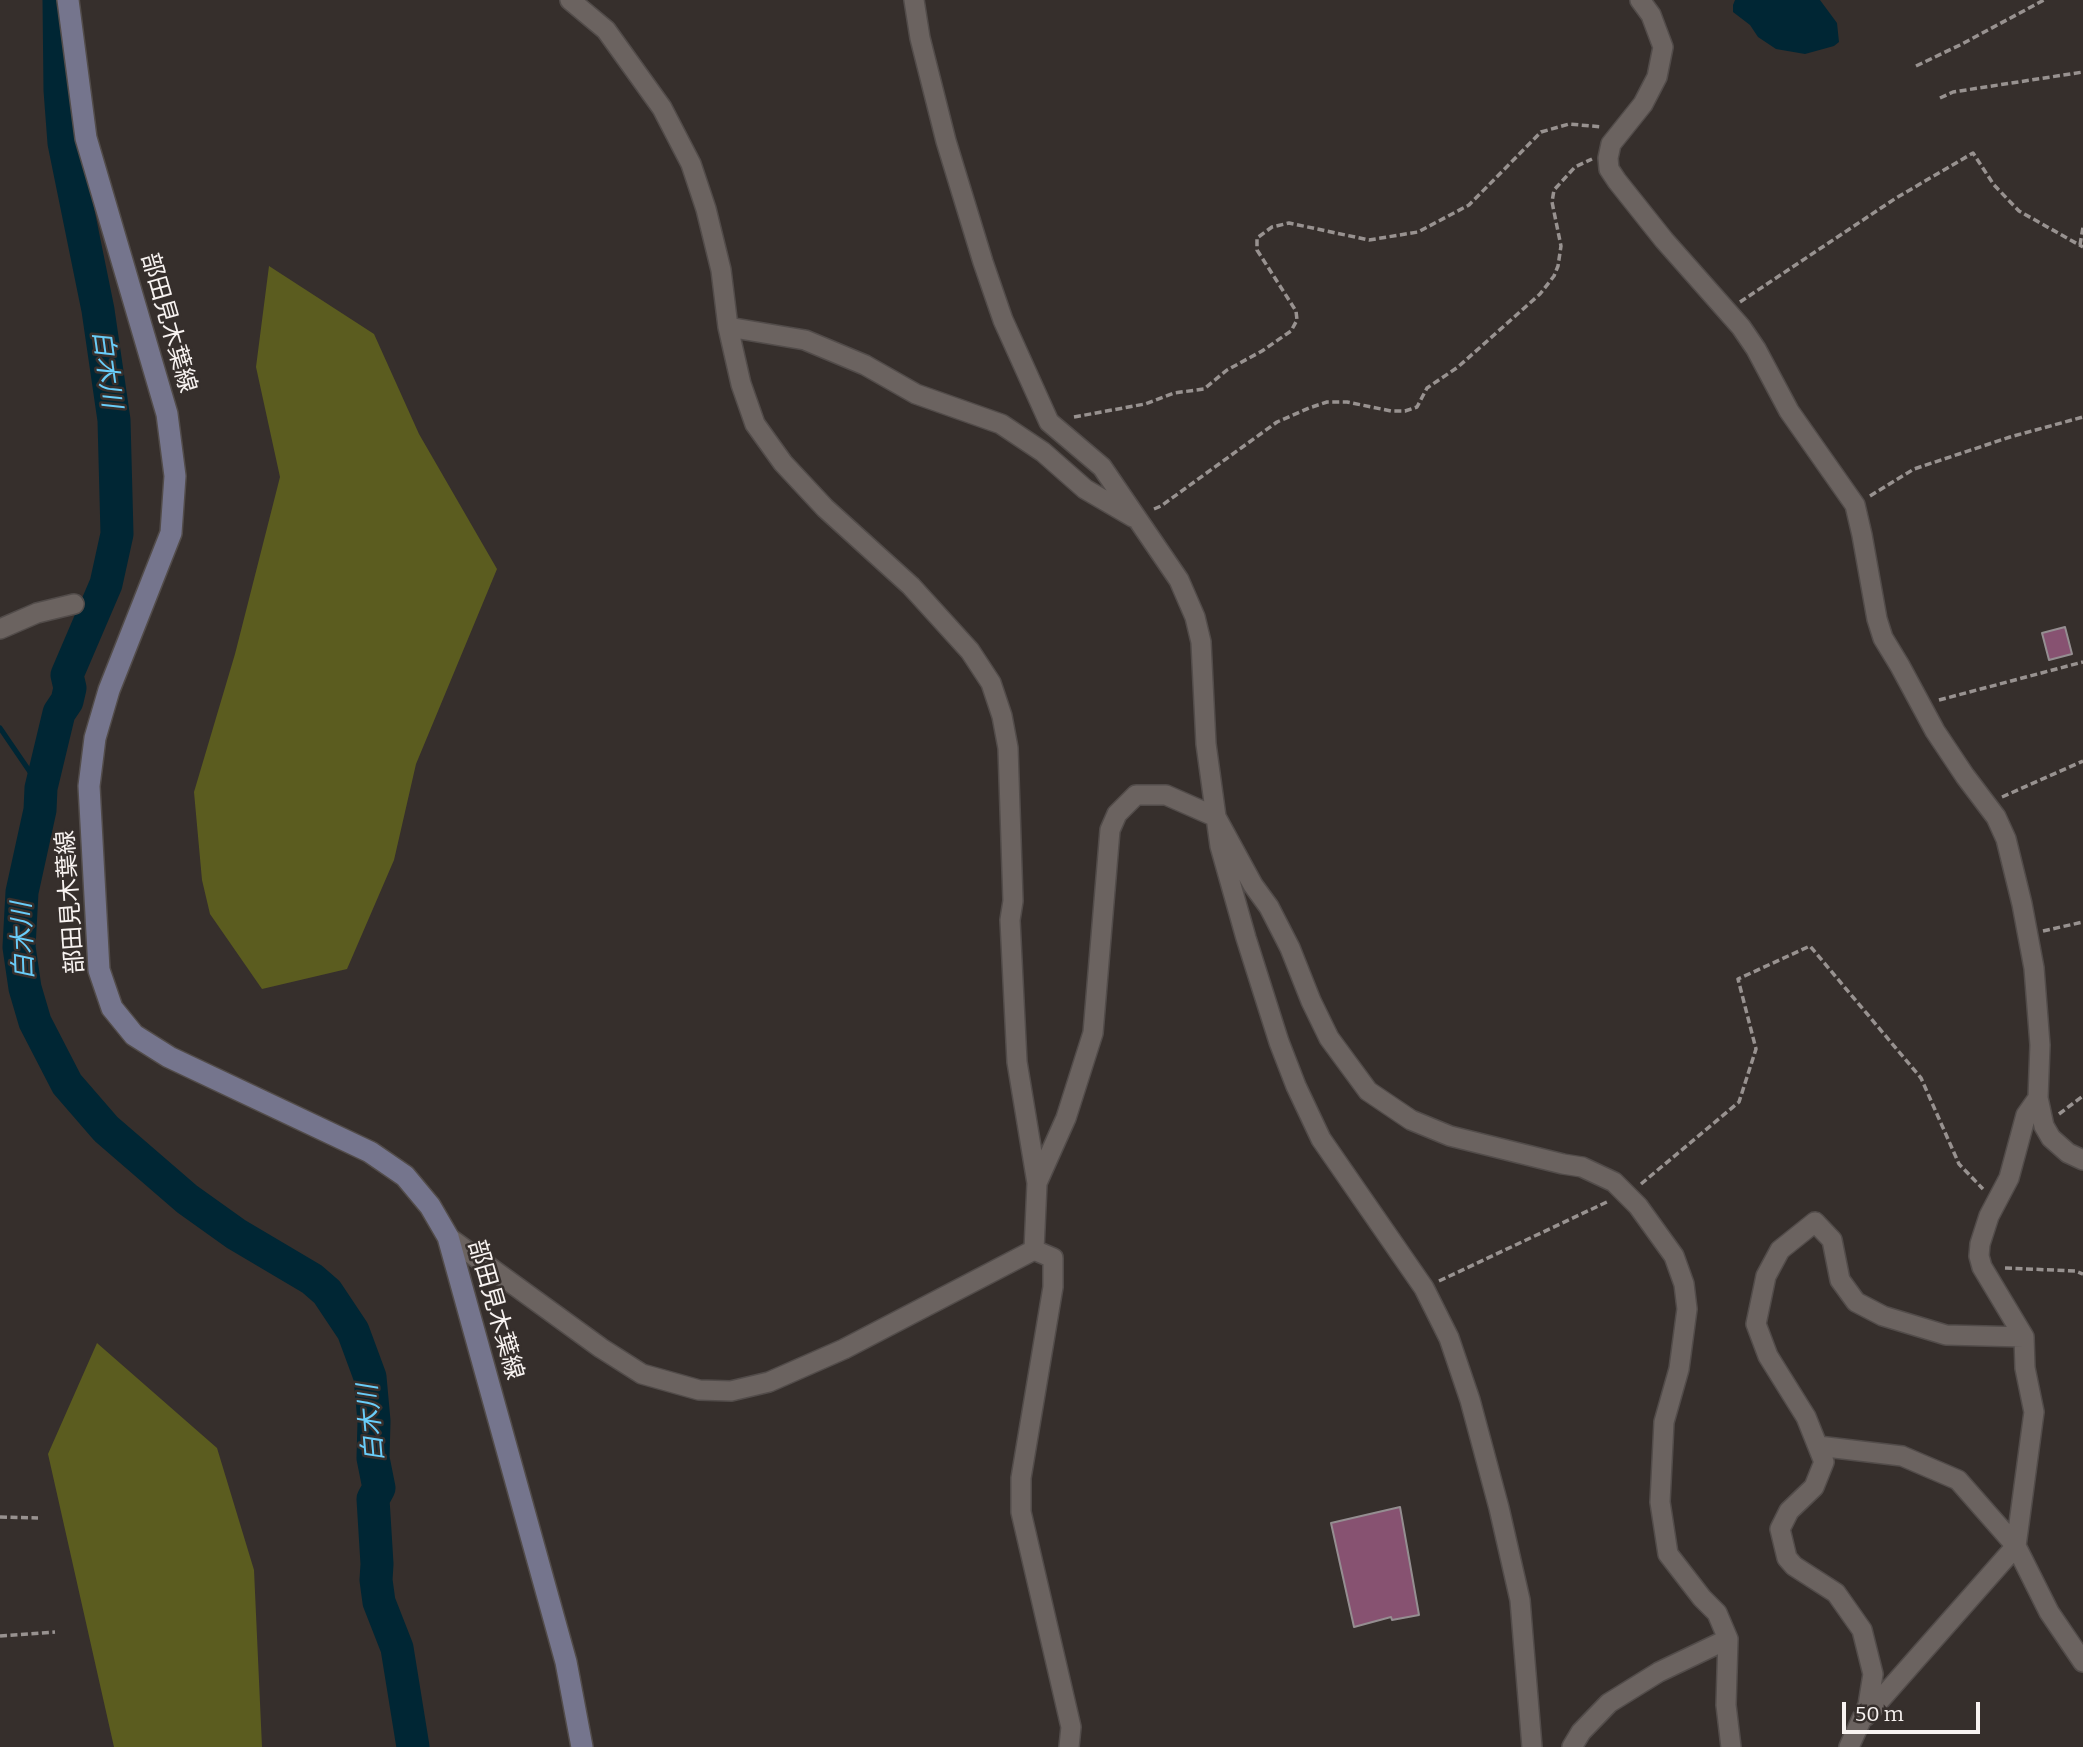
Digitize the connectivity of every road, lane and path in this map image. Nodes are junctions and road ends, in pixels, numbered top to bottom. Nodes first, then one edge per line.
1 (68, 0) edge
2 (570, 0) edge
3 (914, 0) edge
4 (1640, 0) edge
5 (2044, 0) edge
6 (1916, 66) dead end
7 (2083, 72) edge
8 (1940, 98) dead end
9 (1625, 129) junction
10 (1608, 158) junction
11 (2083, 227) edge
12 (2082, 246) edge
13 (1727, 311) junction
14 (728, 327) junction
15 (2083, 417) edge
16 (1049, 422) junction
17 (1854, 505) junction
18 (1145, 515) junction
19 (74, 604) dead end
20 (0, 629) edge
21 (2083, 662) edge
22 (1920, 706) junction
23 (2083, 761) edge
24 (1987, 805) junction
25 (1216, 817) junction
26 (2083, 922) edge
27 (2028, 934) junction
28 (2083, 1096) edge
29 (2038, 1098) junction
30 (2043, 1126) junction
31 (2083, 1160) edge
32 (1037, 1183) junction
33 (1636, 1188) dead end
34 (1611, 1200) dead end
35 (1997, 1203) junction
36 (447, 1237) junction
37 (1034, 1250) junction
38 (1982, 1267) junction
39 (2083, 1274) edge
40 (1424, 1289) junction
41 (2024, 1338) junction
42 (1818, 1446) junction
43 (0, 1517) edge
44 (38, 1518) dead end
45 (2016, 1546) junction
46 (55, 1632) dead end
47 (0, 1636) edge
48 (1728, 1639) junction
49 (2083, 1662) edge
50 (1858, 1725) junction
51 (582, 1747) edge
52 (1069, 1747) edge
53 (1532, 1747) edge
54 (1572, 1747) edge
55 (1731, 1747) edge
56 (1849, 1747) edge

1 - 36 main road, 部田見木葉線
2 - 14 street
3 - 16 street
4 - 9 street
5 - 6 path
7 - 8 path
9 - 10 street
9 - 16 path
10 - 13 street
10 - 18 path
11 - 12 path
12 - 13 path
13 - 17 street
14 - 18 street
14 - 32 street
15 - 17 path
16 - 18 street
17 - 22 street
18 - 25 street
19 - 20 street
21 - 22 path
22 - 24 street
23 - 24 path
24 - 27 street
25 - 32 street
25 - 40 street
25 - 48 street
26 - 27 path
27 - 29 street
28 - 30 path
29 - 30 street
29 - 35 street
30 - 31 street
32 - 37 street
33 - 35 path
34 - 40 path
35 - 38 street
36 - 37 street
36 - 51 main road, 部田見木葉線
37 - 52 street
38 - 39 path
38 - 41 street
40 - 53 street
41 - 42 street
41 - 45 street
42 - 45 street
42 - 50 street
43 - 44 path
45 - 49 street
45 - 50 street
46 - 47 path
48 - 54 street
48 - 55 street
50 - 56 street

